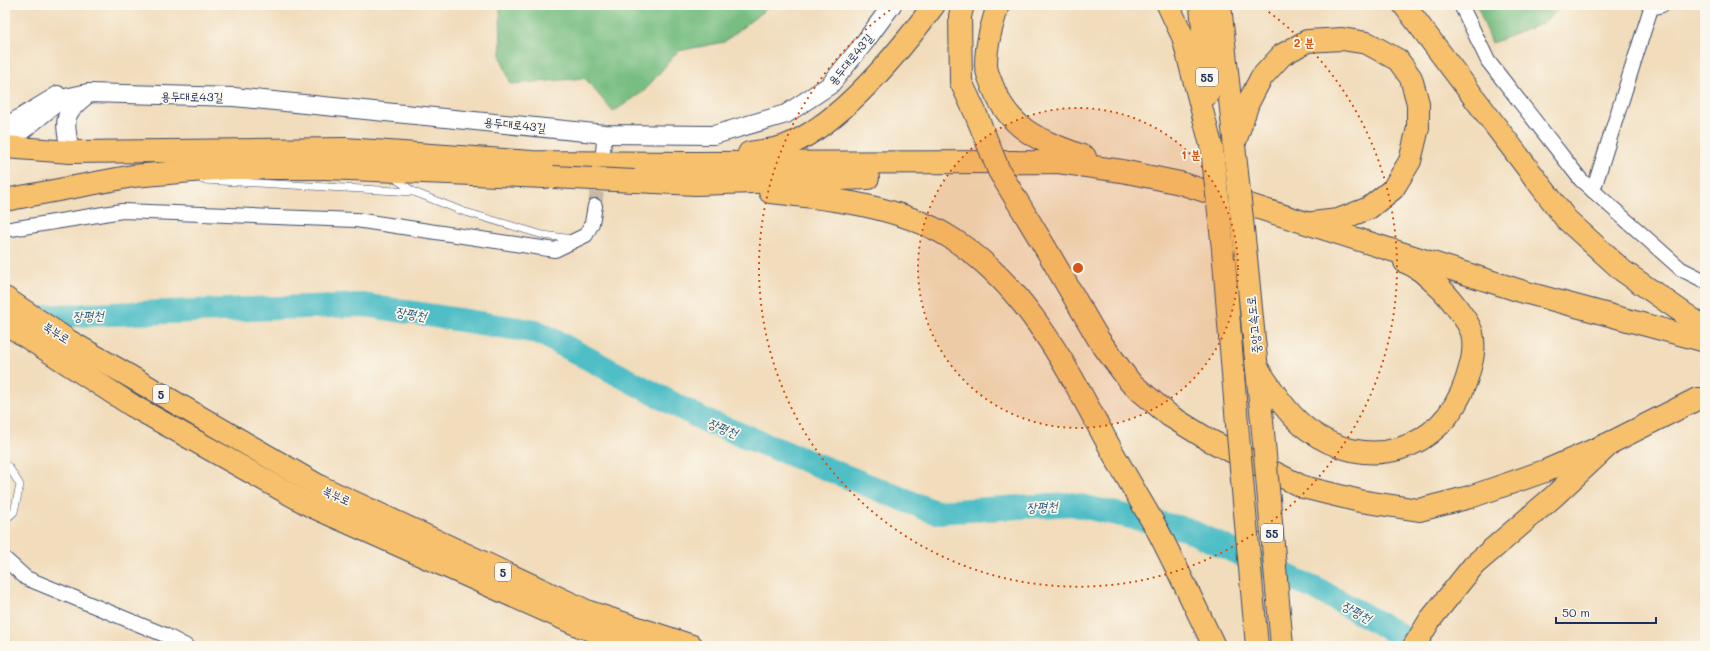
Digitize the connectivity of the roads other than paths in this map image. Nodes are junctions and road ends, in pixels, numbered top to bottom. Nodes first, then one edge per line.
1 (892, 5) edge
2 (934, 5) edge
3 (963, 5) edge
4 (998, 5) edge
5 (1168, 5) edge
6 (1202, 5) edge
7 (1220, 5) edge
8 (1404, 5) edge
9 (1461, 5) edge
10 (1662, 5) edge
11 (88, 93) junction
12 (5, 125) edge
13 (605, 134) junction
14 (1234, 145) junction
15 (5, 146) edge
16 (1212, 149) junction
17 (602, 151) dead end
18 (70, 152) junction
19 (385, 170) junction
20 (1122, 171) junction
21 (694, 173) junction
22 (133, 176) junction
23 (1593, 191) junction
24 (414, 192) junction
25 (5, 200) edge
26 (595, 206) tunnel mouth
27 (1310, 223) junction
28 (5, 230) edge
29 (576, 240) junction
30 (1705, 281) edge
31 (5, 298) edge
32 (5, 323) edge
33 (1705, 328) edge
34 (1705, 341) edge
35 (1258, 368) junction
36 (1705, 399) edge
37 (1612, 442) junction
38 (5, 465) edge
39 (315, 496) junction
40 (5, 520) edge
41 (5, 560) edge
42 (186, 646) edge
43 (637, 646) edge
44 (692, 646) edge
45 (1214, 646) edge
46 (1257, 646) edge
47 (1282, 646) edge
48 (1414, 646) edge

1 - 13 street, 용두대로43길
2 - 21 highway
3 - 37 highway, bridge
4 - 20 highway
5 - 16 highway
6 - 16 highway, 중앙고속도로 / 55
7 - 14 highway, 중앙고속도로 / 55
8 - 33 highway
9 - 23 street
10 - 23 street
11 - 12 street
11 - 13 street, 용두대로43길
11 - 15 street, 용두대로43길
11 - 18 street
13 - 17 street
14 - 27 highway
14 - 35 highway, 중앙고속도로 / 55, bridge
15 - 18 highway
16 - 46 highway, 중앙고속도로 / 55, bridge
18 - 21 highway
19 - 21 highway, bridge
19 - 22 highway
19 - 24 lane
20 - 21 highway
20 - 27 highway
21 - 35 highway
21 - 45 highway
22 - 24 lane
22 - 25 highway
23 - 30 street
24 - 29 lane
26 - 29 street
27 - 34 highway
28 - 29 street
31 - 39 highway, 북부로 / 5
32 - 39 highway, 북부로
35 - 47 highway, 중앙고속도로 / 55, bridge
36 - 37 highway
37 - 48 highway
38 - 40 lane
39 - 43 highway, 북부로 / 5
39 - 44 highway, 북부로 / 5
41 - 42 street

